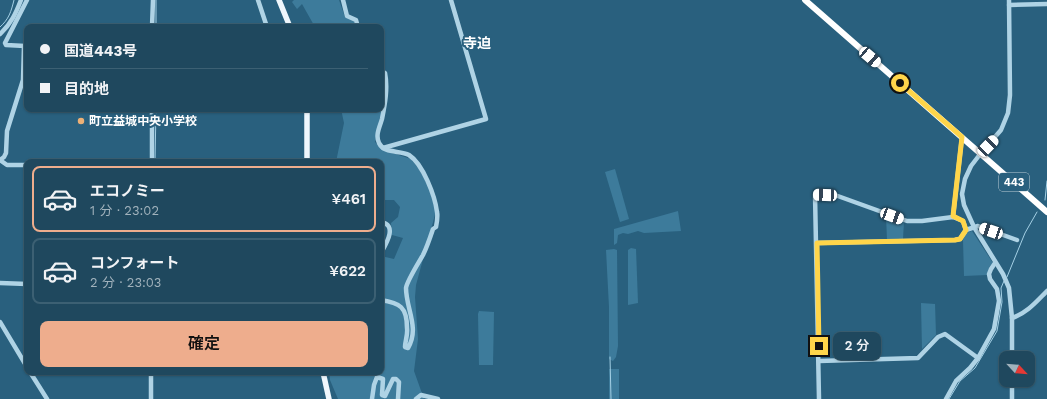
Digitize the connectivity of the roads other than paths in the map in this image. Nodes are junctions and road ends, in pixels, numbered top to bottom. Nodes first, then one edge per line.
1 (22, 0) edge
2 (27, 0) edge
3 (153, 0) edge
4 (258, 0) edge
5 (279, 0) edge
6 (343, 0) edge
7 (451, 0) edge
8 (805, 0) edge
9 (1009, 3) edge
10 (1047, 4) edge
11 (152, 24) edge
12 (266, 24) edge
13 (289, 24) edge
14 (357, 24) edge
15 (0, 34) edge
16 (24, 46) edge
17 (24, 69) edge
18 (384, 72) edge
19 (384, 106) edge
20 (152, 112) edge
21 (307, 112) edge
22 (383, 112) edge
23 (962, 137) junction
24 (383, 148) junction
25 (980, 153) junction
26 (152, 159) edge
27 (307, 159) edge
28 (0, 160) edge
29 (24, 165) edge
30 (1047, 212) edge
31 (953, 216) junction
32 (384, 223) edge
33 (974, 227) junction
34 (966, 230) junction
35 (1017, 240) dead end
36 (817, 243) junction
37 (384, 248) edge
38 (996, 263) junction
39 (0, 283) edge
40 (24, 284) edge
41 (1047, 292) edge
42 (384, 300) edge
43 (1012, 318) junction
44 (0, 322) edge
45 (1012, 351) edge
46 (978, 358) junction
47 (819, 361) junction
48 (24, 362) edge
49 (32, 375) edge
50 (151, 375) edge
51 (324, 375) edge
52 (1012, 387) edge
53 (47, 399) edge
54 (150, 399) edge
55 (329, 399) edge
56 (372, 399) edge
57 (398, 399) edge
58 (416, 399) edge
59 (438, 399) edge
60 (819, 399) edge
61 (946, 399) edge
62 (1012, 399) edge

1 - 15 street
2 - 16 street
3 - 11 street
4 - 12 street
5 - 13 main road
6 - 14 street
7 - 24 street
8 - 23 highway, 443
9 - 10 street
9 - 25 street
17 - 28 street
18 - 19 street
20 - 26 street
21 - 27 main road
22 - 24 street
23 - 25 highway, 443
23 - 31 street
24 - 42 street
25 - 30 highway, 443
25 - 33 street
28 - 29 street
31 - 34 street
31 - 36 street
32 - 37 street
33 - 34 street
33 - 35 street
33 - 38 street
34 - 36 street
36 - 47 street
38 - 43 street
38 - 46 street
39 - 40 street
41 - 43 street
43 - 45 street
44 - 48 street
46 - 47 street
46 - 61 street
47 - 60 street
49 - 53 street
50 - 54 street
51 - 55 main road
52 - 62 street
56 - 57 street
58 - 59 street

